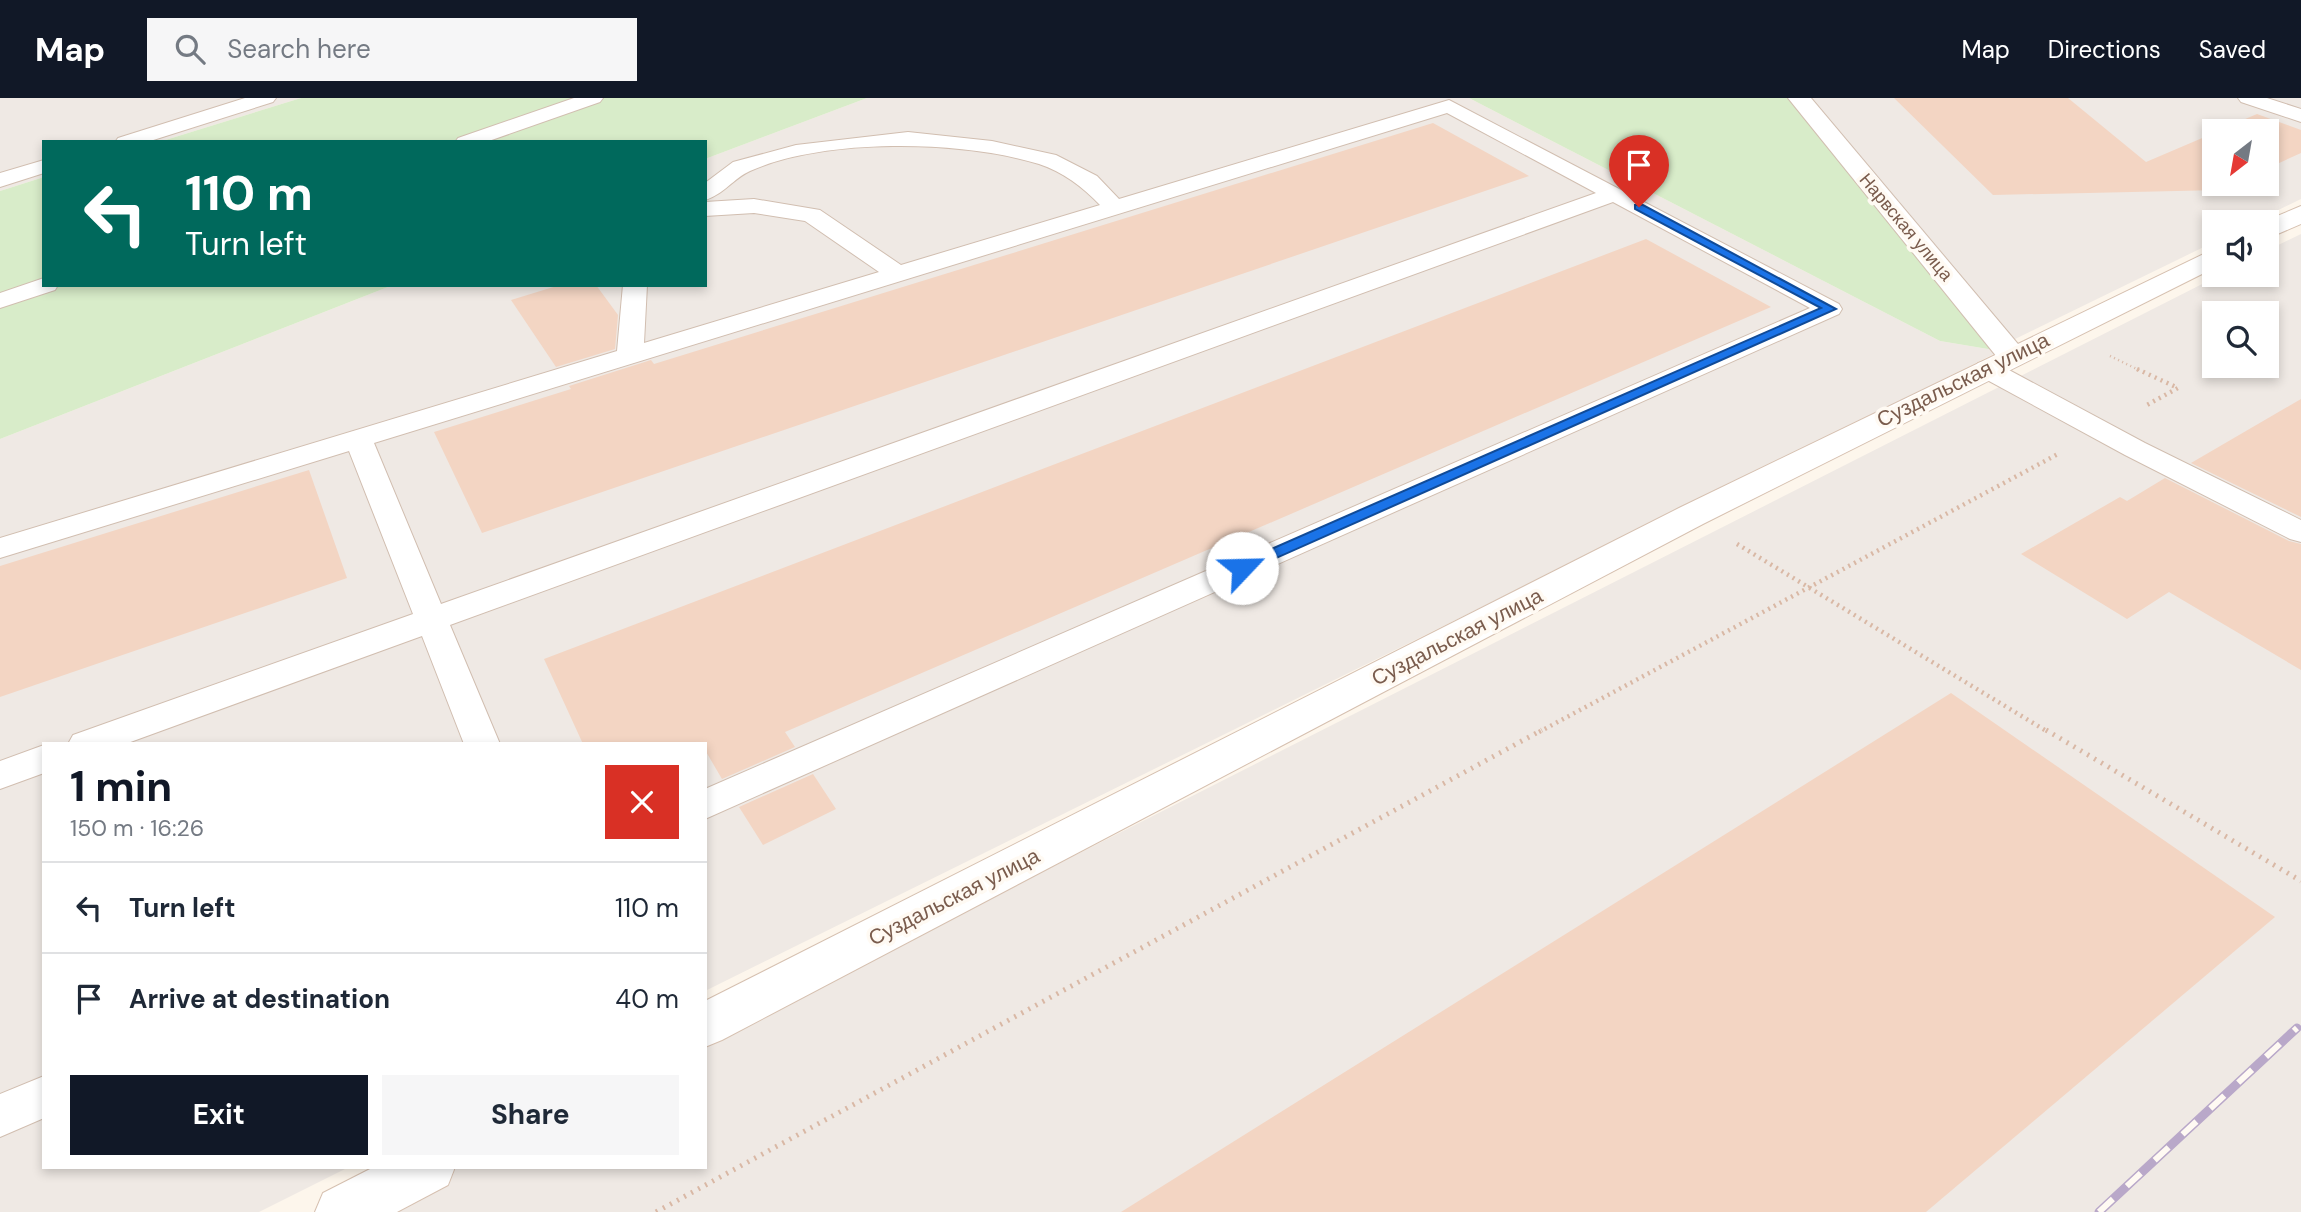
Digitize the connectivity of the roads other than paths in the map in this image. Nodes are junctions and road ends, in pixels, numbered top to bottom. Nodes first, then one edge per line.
1 (266, 98) edge
2 (593, 98) edge
3 (1799, 98) edge
4 (2248, 98) edge
5 (2296, 109) edge
6 (131, 140) edge
7 (471, 140) edge
8 (42, 167) edge
9 (0, 180) edge
10 (707, 192) edge
11 (1615, 194) junction
12 (1115, 208) junction
13 (707, 209) edge
14 (2301, 214) edge
15 (2279, 225) edge
16 (2202, 263) edge
17 (898, 274) junction
18 (42, 286) edge
19 (635, 287) edge
20 (0, 301) edge
21 (630, 356) junction
22 (1999, 362) junction
23 (358, 439) junction
24 (2301, 532) edge
25 (0, 548) edge
26 (432, 620) junction
27 (92, 742) edge
28 (481, 742) edge
29 (42, 760) edge
30 (0, 775) edge
31 (707, 804) edge
32 (707, 1024) edge
33 (42, 1097) edge
34 (0, 1116) edge
35 (425, 1169) edge
36 (342, 1212) edge

1 - 6 lane
2 - 7 lane
3 - 22 main road, Нарвская улица
4 - 5 lane
8 - 9 lane
10 - 12 lane
11 - 12 lane
11 - 26 lane
11 - 31 lane
12 - 17 lane
13 - 17 lane
14 - 15 main road
16 - 22 main road, Суздальская улица
17 - 21 lane
18 - 20 lane
19 - 21 lane
21 - 23 lane
22 - 24 lane
22 - 32 main road, Суздальская улица
23 - 25 lane
23 - 26 lane
26 - 27 lane
26 - 28 lane
29 - 30 lane
33 - 34 lane
35 - 36 main road

